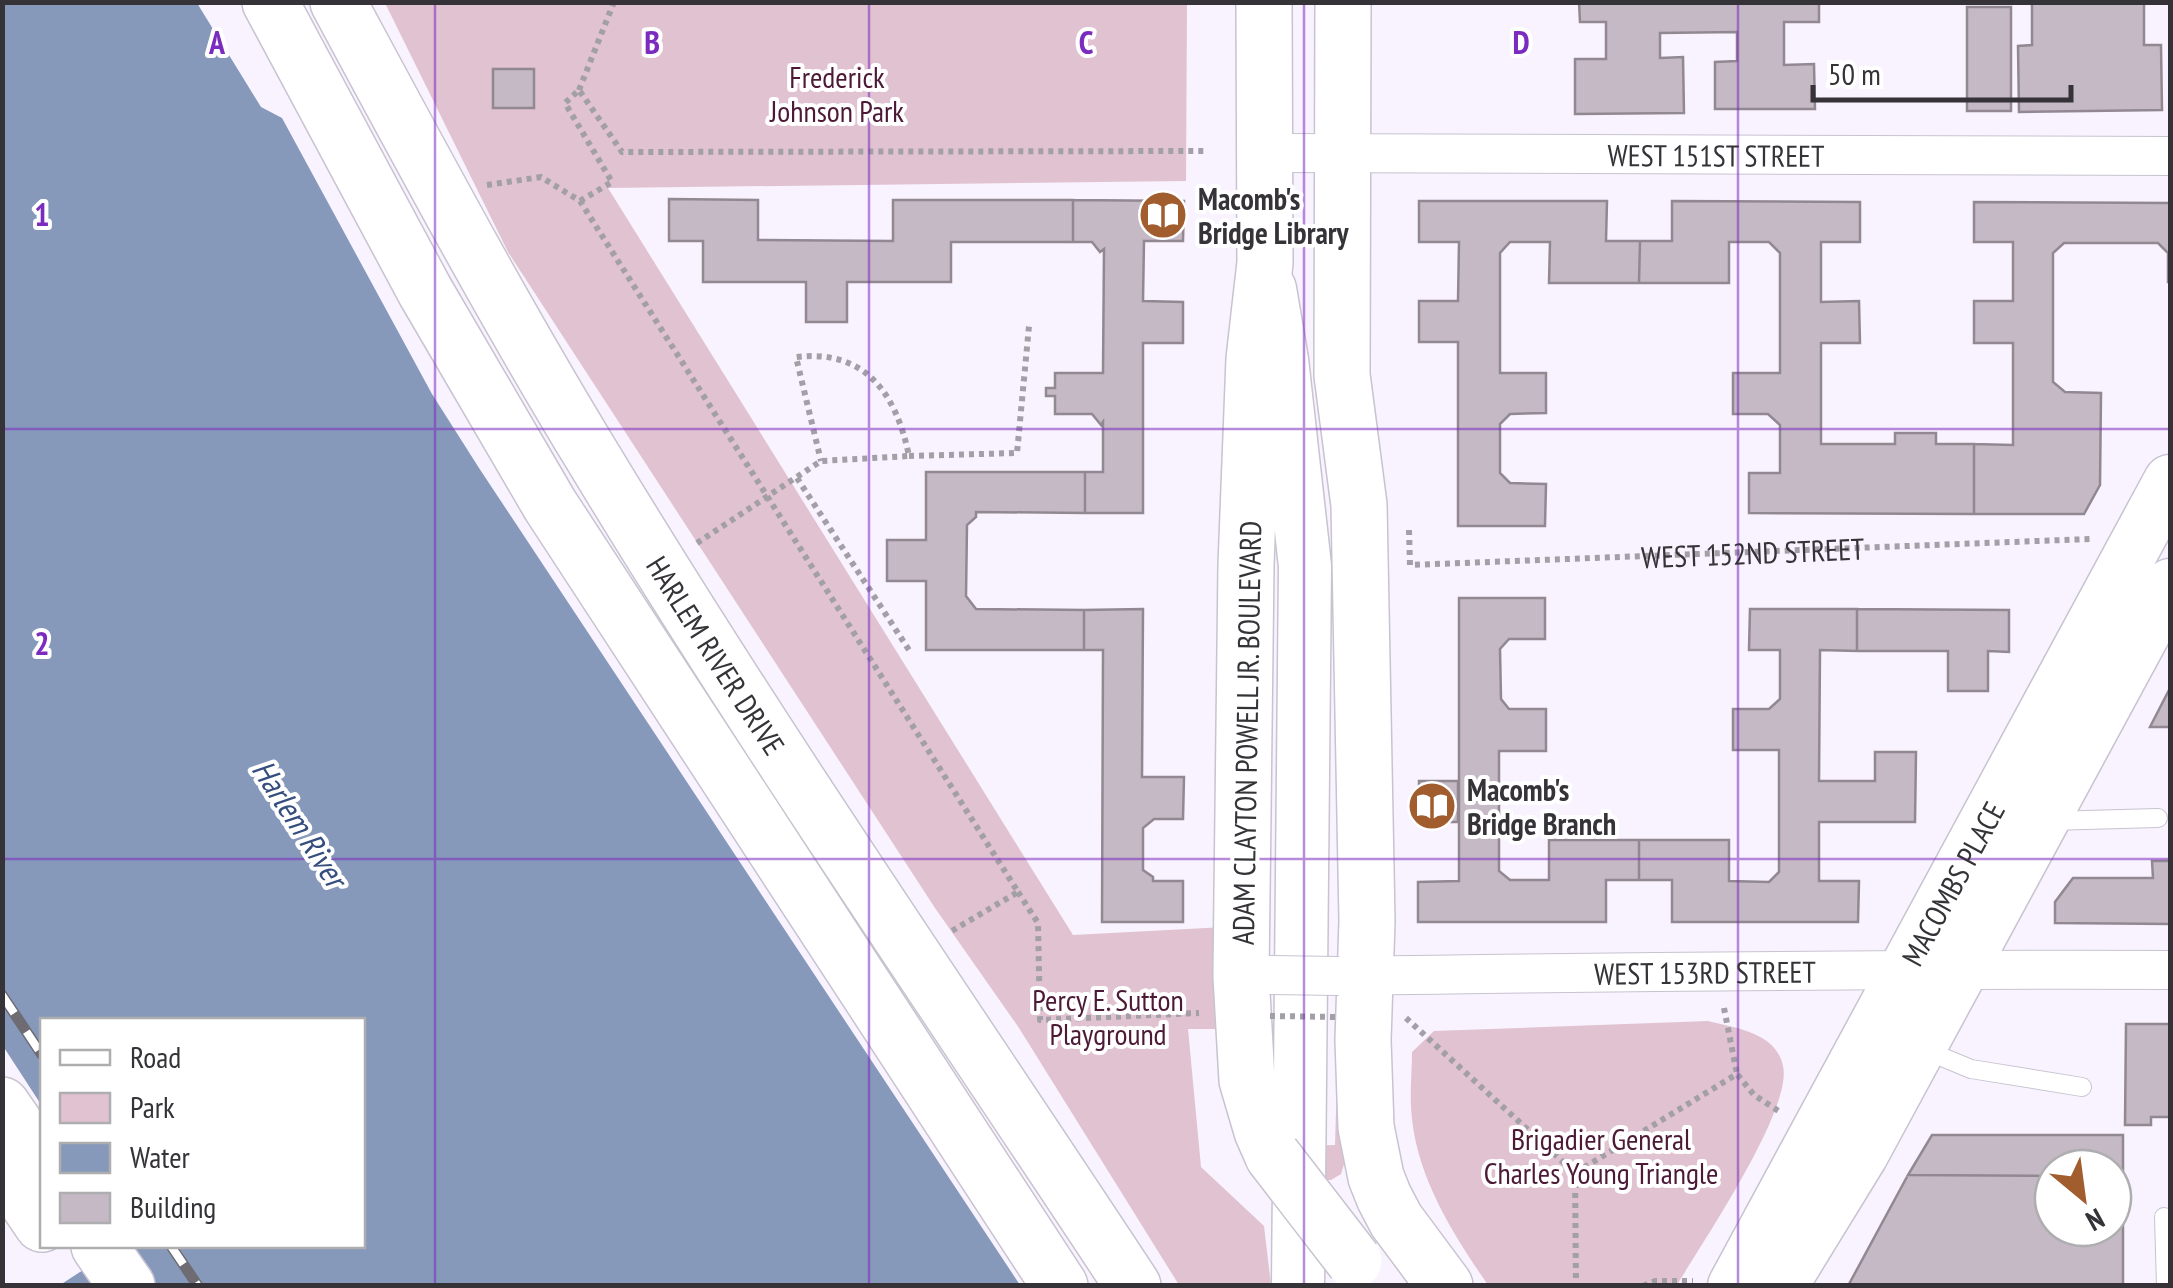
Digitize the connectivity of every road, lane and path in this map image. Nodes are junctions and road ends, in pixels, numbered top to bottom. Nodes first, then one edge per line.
1 (270, 2) edge
2 (338, 2) edge
3 (614, 2) edge
4 (1264, 2) edge
5 (1343, 2) edge
6 (579, 90) junction
7 (1205, 151) dead end
8 (1264, 152) junction
9 (1343, 154) junction
10 (2170, 156) edge
11 (487, 185) dead end
12 (580, 201) junction
13 (1265, 264) junction
14 (1029, 326) dead end
15 (1342, 374) junction
16 (909, 456) junction
17 (820, 462) junction
18 (797, 478) junction
19 (2170, 481) edge
20 (768, 498) junction
21 (1409, 530) dead end
22 (696, 544) dead end
23 (2135, 546) edge
24 (1246, 565) junction
25 (1305, 566) junction
26 (2170, 585) edge
27 (910, 650) dead end
28 (2158, 818) dead end
29 (2042, 821) junction
30 (1018, 892) junction
31 (950, 932) dead end
32 (1963, 968) junction
33 (1906, 970) junction
34 (2170, 970) edge
35 (1249, 996) junction
36 (1361, 996) junction
37 (1724, 1008) dead end
38 (1920, 1048) junction
39 (1737, 1074) junction
40 (2082, 1087) dead end
41 (2, 1106) edge
42 (1786, 1116) dead end
43 (40, 1161) edge
44 (2, 1165) edge
45 (1575, 1173) junction
46 (2164, 1217) dead end
47 (40, 1221) edge
48 (58, 1248) edge
49 (100, 1248) edge
50 (1364, 1273) edge
51 (1713, 1283) edge
52 (84, 1286) edge
53 (126, 1286) edge
54 (1060, 1286) edge
55 (1133, 1286) edge
56 (1298, 1286) edge
57 (1445, 1286) edge
58 (1576, 1286) edge
59 (1643, 1286) edge
60 (1781, 1286) edge
61 (2166, 1286) edge

1 - 54 main road, HARLEM RIVER DRIVE
2 - 55 main road, HARLEM RIVER DRIVE
3 - 6 path
4 - 8 main road, ADAM CLAYTON POWELL JR. BOULEVARD
5 - 9 main road, ADAM CLAYTON POWELL JR. BOULEVARD
6 - 7 path
6 - 12 path
8 - 9 street, WEST 151ST STREET
8 - 13 main road, ADAM CLAYTON POWELL JR. BOULEVARD
9 - 10 street, WEST 151ST STREET
9 - 15 main road, ADAM CLAYTON POWELL JR. BOULEVARD
11 - 12 path
12 - 20 path
13 - 24 main road, ADAM CLAYTON POWELL JR. BOULEVARD
13 - 25 main road, ADAM CLAYTON POWELL JR. BOULEVARD
14 - 16 path
15 - 25 main road, ADAM CLAYTON POWELL JR. BOULEVARD
15 - 36 main road, ADAM CLAYTON POWELL JR. BOULEVARD
16 - 17 path
16 - 17 path
17 - 18 path
18 - 20 path
18 - 27 path
19 - 23 main road, MACOMBS PLACE
20 - 22 path
20 - 30 path
21 - 23 path, WEST 152ND STREET
23 - 33 main road, MACOMBS PLACE
24 - 25 main road
24 - 35 main road, ADAM CLAYTON POWELL JR. BOULEVARD
25 - 56 main road, ADAM CLAYTON POWELL JR. BOULEVARD
26 - 29 main road, MACOMBS PLACE
28 - 29 lane
29 - 32 main road, MACOMBS PLACE
30 - 31 path
30 - 35 path
32 - 33 street, WEST 153RD STREET
32 - 34 street, WEST 153RD STREET
32 - 38 main road, MACOMBS PLACE
33 - 36 street, WEST 153RD STREET
33 - 51 main road, MACOMBS PLACE
35 - 36 street, WEST 153RD STREET, bridge
35 - 36 path, bridge
35 - 50 main road, ADAM CLAYTON POWELL JR. BOULEVARD, bridge
36 - 45 path
36 - 57 main road, ADAM CLAYTON POWELL JR. BOULEVARD
37 - 39 path
38 - 40 lane
38 - 60 main road, MACOMBS PLACE
39 - 42 path
39 - 45 path
41 - 43 main road
44 - 47 main road
45 - 58 path
46 - 61 lane
48 - 52 main road
49 - 53 main road
51 - 59 path

